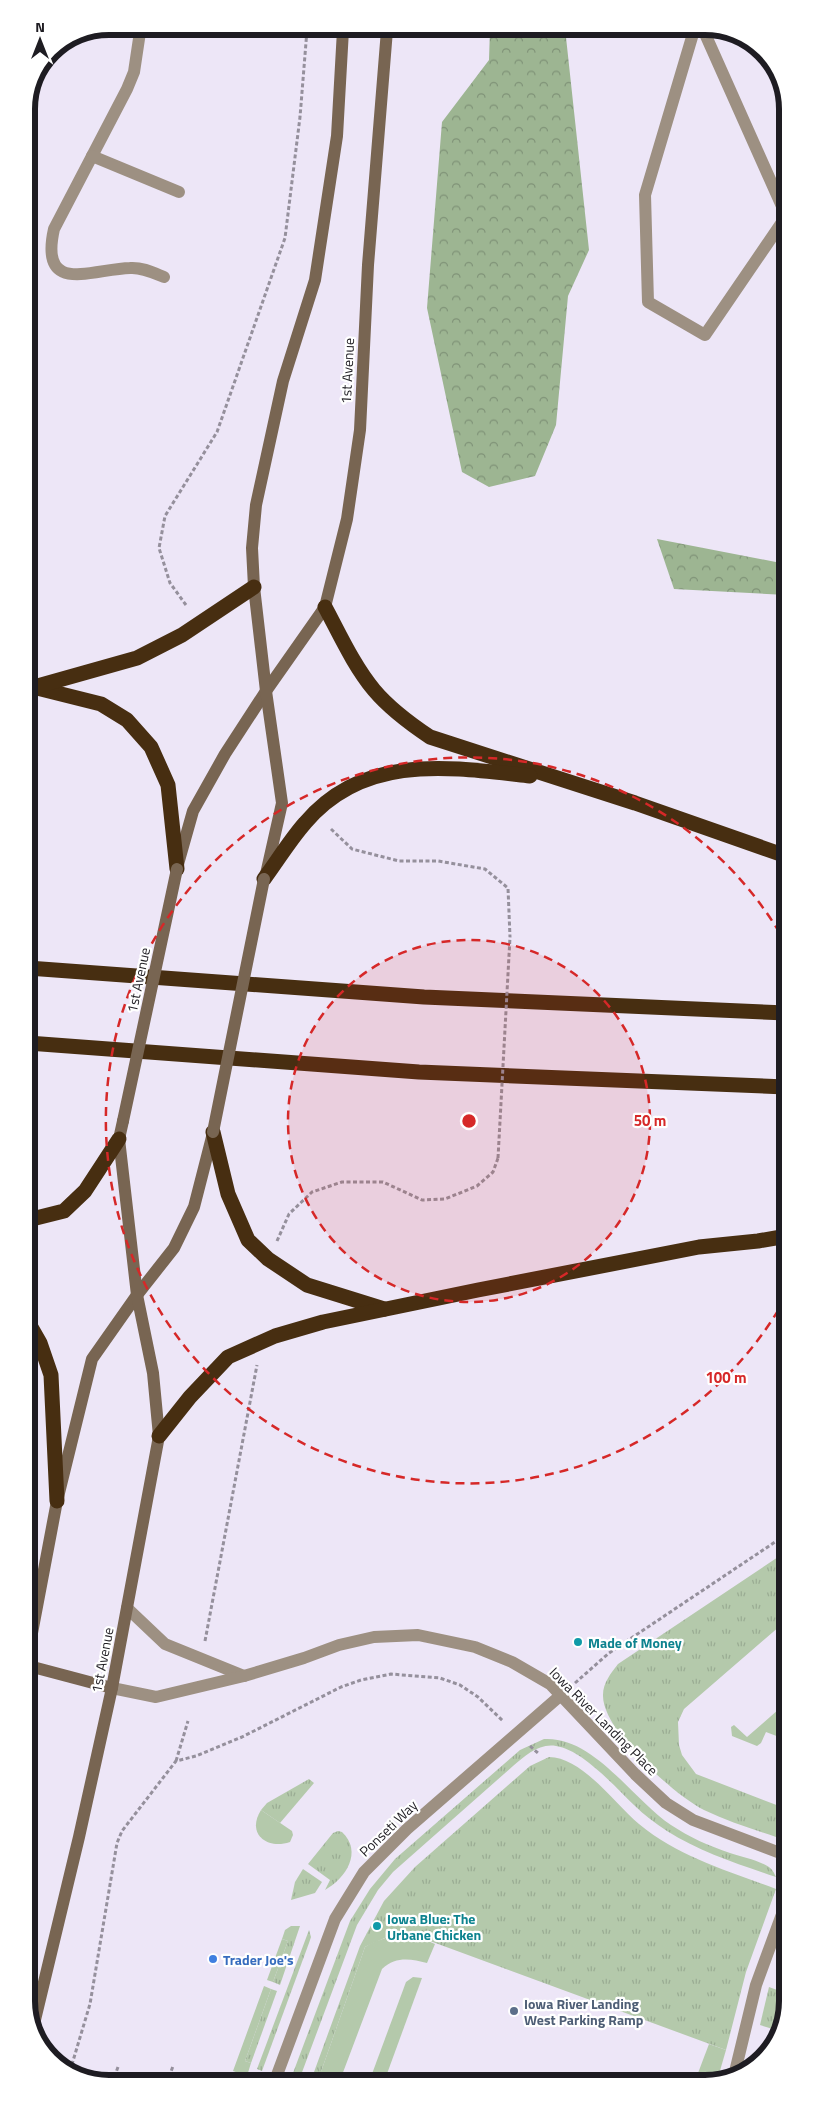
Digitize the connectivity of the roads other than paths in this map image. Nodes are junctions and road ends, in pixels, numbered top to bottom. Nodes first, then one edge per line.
1 (140, 35) edge
2 (344, 35) edge
3 (387, 35) edge
4 (693, 35) edge
5 (706, 35) edge
6 (92, 156) junction
7 (179, 192) dead end
8 (779, 199) edge
9 (779, 227) edge
10 (164, 277) dead end
11 (254, 587) junction
12 (326, 607) junction
13 (35, 687) edge
14 (35, 689) edge
15 (266, 691) junction
16 (561, 779) junction
17 (779, 853) edge
18 (177, 869) junction
19 (264, 879) junction
20 (35, 969) edge
21 (779, 1013) edge
22 (35, 1044) edge
23 (779, 1087) edge
24 (214, 1132) junction
25 (119, 1139) junction
26 (35, 1218) edge
27 (779, 1237) edge
28 (137, 1295) junction
29 (385, 1310) junction
30 (35, 1334) edge
31 (159, 1436) junction
32 (57, 1501) junction
33 (127, 1608) junction
34 (35, 1617) edge
35 (35, 1668) edge
36 (244, 1676) junction
37 (112, 1688) junction
38 (561, 1695) junction
39 (779, 1853) edge
40 (779, 1922) edge
41 (37, 2013) edge
42 (736, 2067) edge
43 (277, 2075) edge

1 - 6 street
2 - 11 main road
3 - 12 main road, 1st Avenue
4 - 9 street
5 - 8 street
6 - 7 street
6 - 10 street
11 - 13 highway
11 - 15 main road
12 - 15 main road, 1st Avenue
12 - 16 highway
14 - 18 highway
15 - 18 main road, 1st Avenue
15 - 19 main road
16 - 17 highway
16 - 19 highway
18 - 25 main road, 1st Avenue, bridge
19 - 24 main road, bridge
20 - 21 highway
22 - 23 highway
24 - 28 main road
24 - 29 highway
25 - 26 highway
25 - 28 main road, 1st Avenue
27 - 29 highway
28 - 31 main road, 1st Avenue
28 - 32 main road
29 - 31 highway
30 - 32 highway
31 - 33 main road, 1st Avenue
32 - 34 main road
33 - 36 street
33 - 37 main road, 1st Avenue
35 - 37 main road
36 - 37 street, Iowa River Landing Place
36 - 38 street, Iowa River Landing Place
37 - 41 main road, 1st Avenue
38 - 39 street, Iowa River Landing Place
38 - 43 street, Ponseti Way
40 - 42 street

